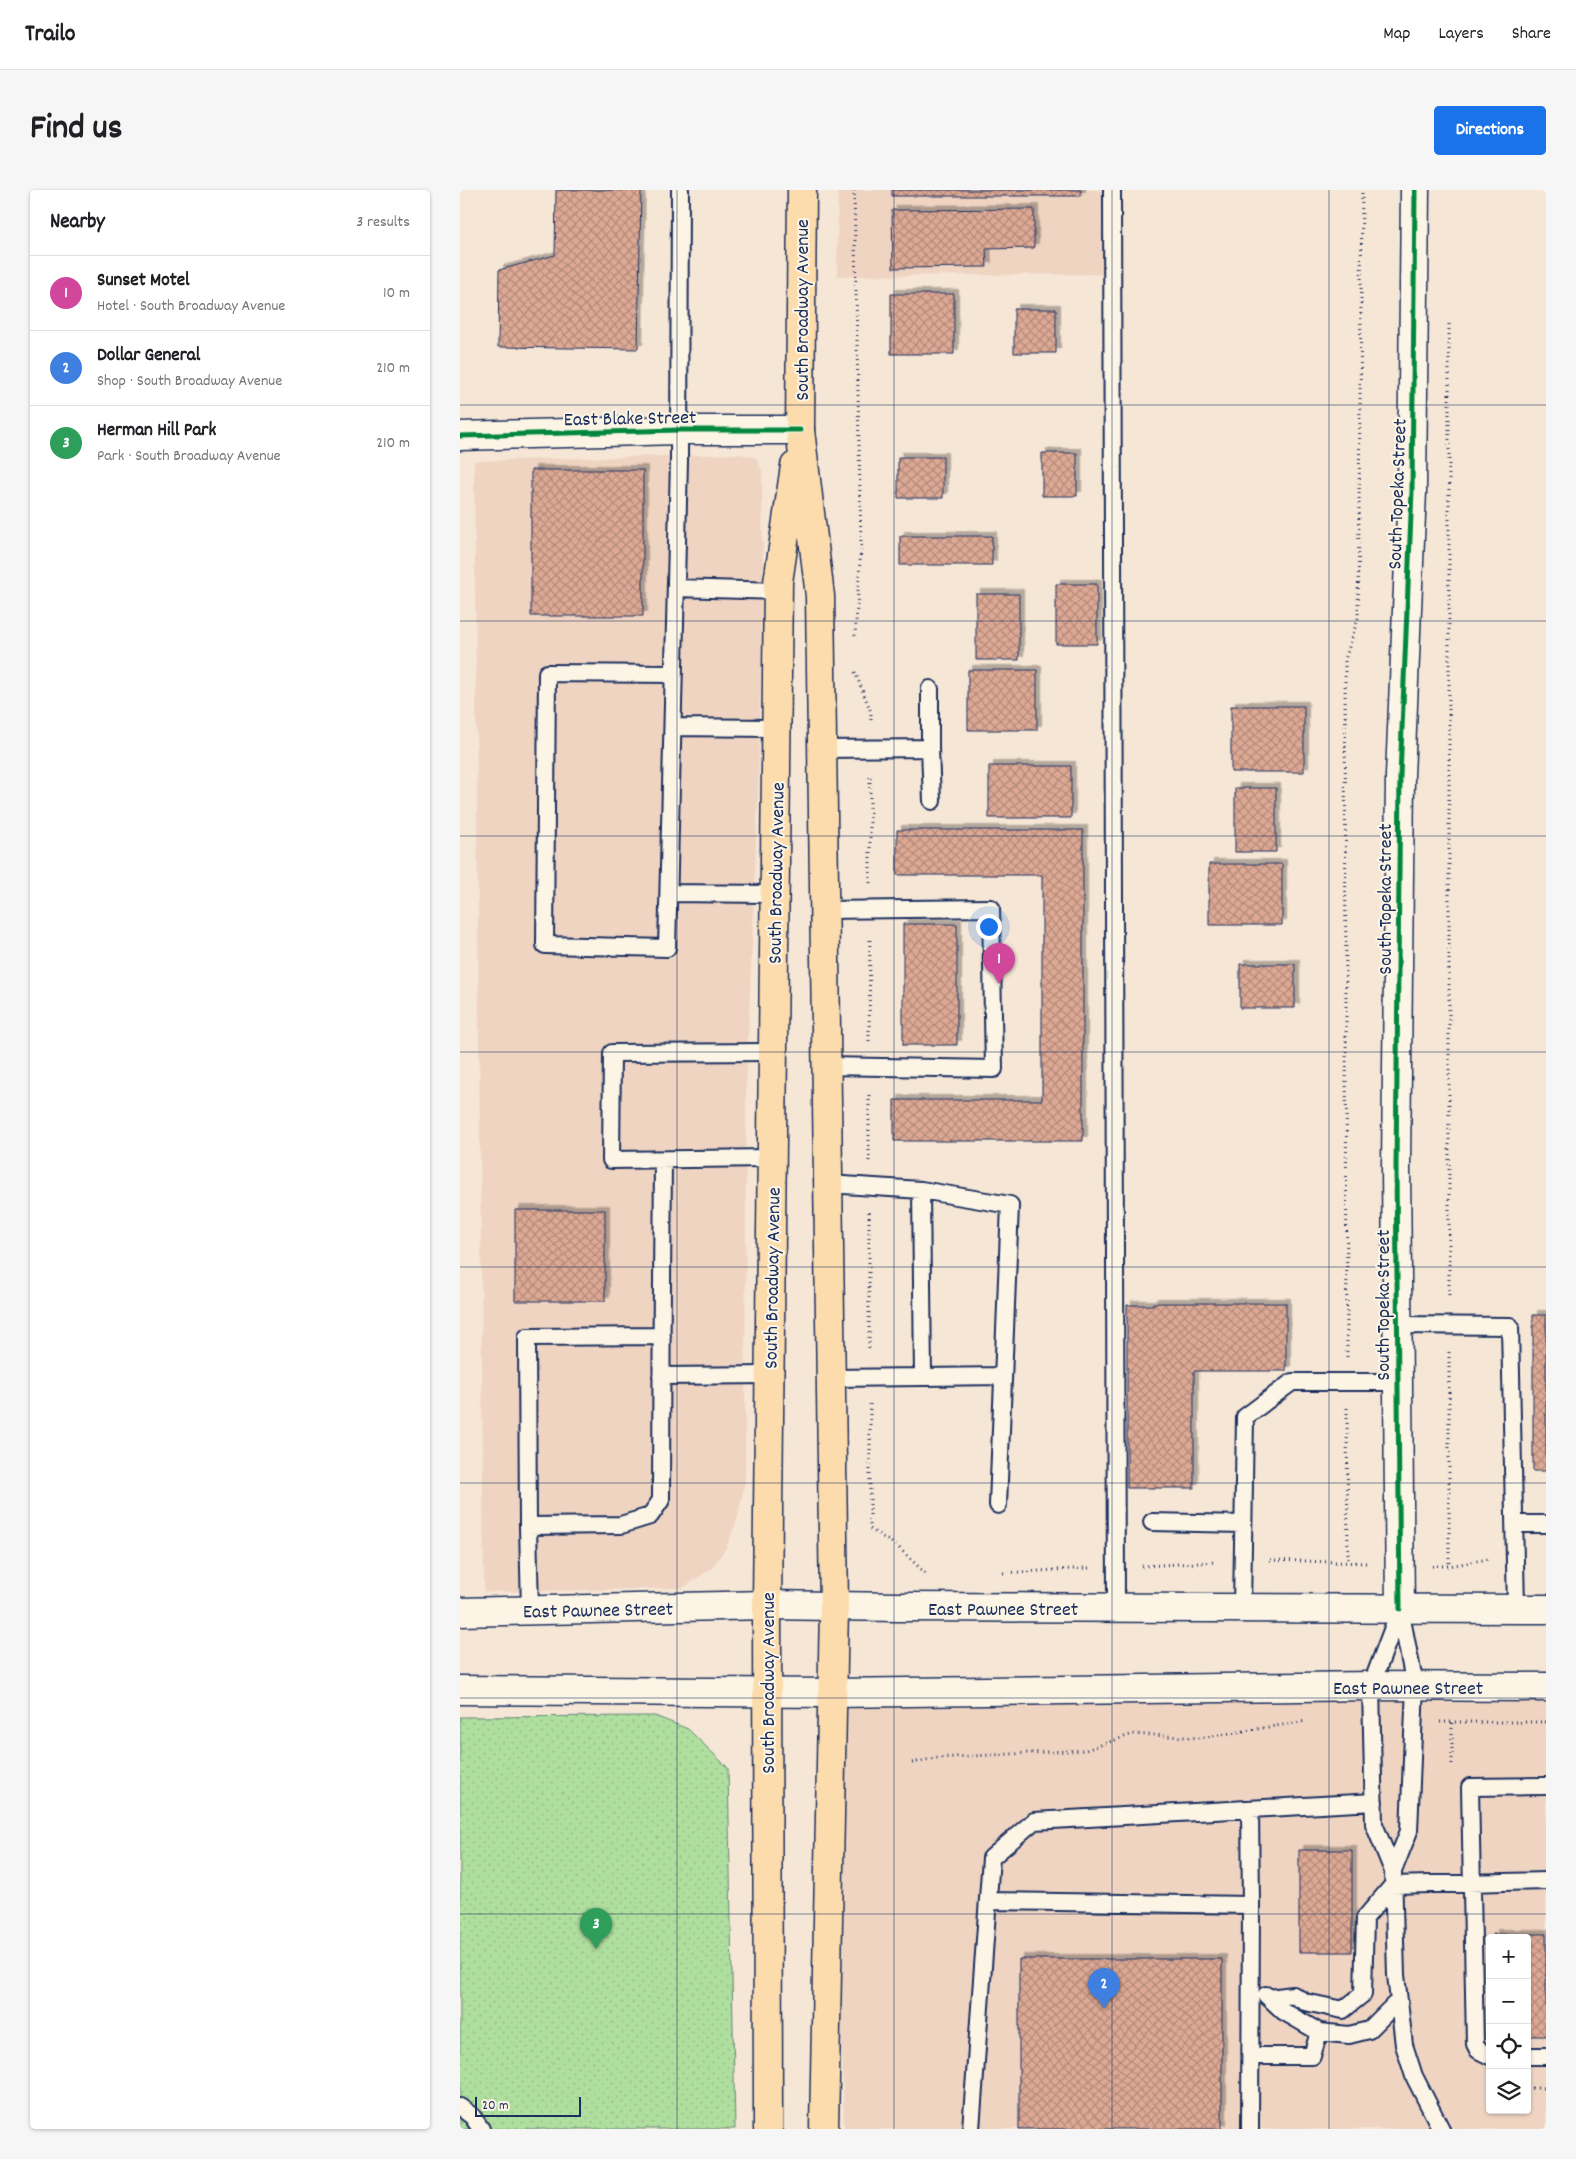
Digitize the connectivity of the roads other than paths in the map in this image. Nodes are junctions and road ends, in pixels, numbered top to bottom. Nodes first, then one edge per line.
1 (680, 190) edge
2 (802, 190) edge
3 (1112, 190) edge
4 (1415, 190) edge
5 (679, 430) junction
6 (800, 430) junction
7 (460, 436) edge
8 (676, 588) junction
9 (778, 591) junction
10 (674, 674) junction
11 (930, 689) dead end
12 (673, 727) junction
13 (777, 728) junction
14 (822, 748) junction
15 (930, 748) junction
16 (932, 801) dead end
17 (669, 893) junction
18 (775, 894) junction
19 (825, 910) junction
20 (773, 1052) junction
21 (826, 1066) junction
22 (772, 1158) junction
23 (663, 1160) junction
24 (828, 1184) junction
25 (921, 1190) junction
26 (1397, 1325) junction
27 (662, 1336) junction
28 (770, 1375) junction
29 (661, 1376) junction
30 (1002, 1376) junction
31 (923, 1377) junction
32 (831, 1378) junction
33 (1398, 1382) junction
34 (998, 1505) dead end
35 (1152, 1522) dead end
36 (1243, 1524) junction
37 (1514, 1524) junction
38 (1546, 1524) edge
39 (528, 1526) junction
40 (767, 1604) junction
41 (834, 1607) junction
42 (1116, 1608) junction
43 (1546, 1608) edge
44 (1242, 1609) junction
45 (1400, 1609) junction
46 (1516, 1609) junction
47 (530, 1610) junction
48 (460, 1612) edge
49 (1371, 1686) junction
50 (1415, 1686) junction
51 (1546, 1687) edge
52 (460, 1690) edge
53 (767, 1692) junction
54 (833, 1693) junction
55 (1546, 1786) edge
56 (1374, 1802) junction
57 (1250, 1809) junction
58 (1393, 1878) junction
59 (1546, 1881) edge
60 (1472, 1882) junction
61 (988, 1901) junction
62 (1251, 1905) junction
63 (1251, 1982) junction
64 (1270, 1998) junction
65 (1398, 2000) junction
66 (1319, 2032) junction
67 (1486, 2054) edge
68 (1252, 2056) junction
69 (1531, 2056) edge
70 (1546, 2056) edge
71 (460, 2107) edge
72 (481, 2129) edge
73 (768, 2129) edge
74 (824, 2129) edge
75 (971, 2129) edge
76 (1250, 2129) edge
77 (1441, 2129) edge

1 - 5 lane
2 - 6 main road, South Broadway Avenue
3 - 42 lane
4 - 26 main road, South Topeka Street
5 - 6 main road, East Blake Street
5 - 7 main road, East Blake Street
5 - 8 lane
6 - 9 main road, South Broadway Avenue
6 - 14 main road, South Broadway Avenue
8 - 9 lane
8 - 10 lane
9 - 13 main road, South Broadway Avenue
10 - 12 lane
10 - 17 lane
11 - 15 lane
12 - 13 lane
12 - 17 lane
13 - 18 main road, South Broadway Avenue
14 - 15 lane
14 - 19 main road, South Broadway Avenue
15 - 16 lane
17 - 18 lane
18 - 20 main road, South Broadway Avenue
19 - 21 main road, South Broadway Avenue
19 - 21 lane
20 - 22 main road, South Broadway Avenue
20 - 23 lane
21 - 24 main road, South Broadway Avenue
22 - 23 lane
22 - 28 main road, South Broadway Avenue
23 - 27 lane
24 - 25 lane
24 - 32 main road, South Broadway Avenue
25 - 30 lane
25 - 31 lane
26 - 33 main road, South Topeka Street
26 - 37 lane
27 - 29 lane
27 - 39 lane
28 - 29 lane
28 - 40 main road, South Broadway Avenue
29 - 39 lane
30 - 31 lane
30 - 34 lane
31 - 32 lane
32 - 41 main road, South Broadway Avenue
33 - 36 lane
33 - 45 main road, South Topeka Street
35 - 36 lane
36 - 44 lane
37 - 38 lane
37 - 46 lane
39 - 47 lane
40 - 41 main road, East Pawnee Street
40 - 47 main road, East Pawnee Street
40 - 53 main road, South Broadway Avenue
41 - 42 main road, East Pawnee Street
41 - 54 main road, South Broadway Avenue
42 - 44 main road, East Pawnee Street
43 - 46 main road, East Pawnee Street
44 - 45 main road, East Pawnee Street
45 - 46 main road, East Pawnee Street
45 - 49 lane
45 - 50 lane
47 - 48 main road, East Pawnee Street
49 - 50 main road, East Pawnee Street
49 - 54 main road, East Pawnee Street
49 - 56 lane
50 - 51 main road, East Pawnee Street
50 - 58 lane
52 - 53 main road, East Pawnee Street
53 - 54 main road, East Pawnee Street
53 - 73 main road, South Broadway Avenue
54 - 74 main road, South Broadway Avenue
55 - 60 lane
56 - 57 lane
56 - 58 lane
57 - 61 lane
57 - 62 lane
58 - 60 lane
58 - 64 lane
58 - 65 lane
59 - 60 lane
60 - 67 lane
61 - 62 lane
61 - 75 lane
62 - 63 lane
63 - 64 lane
63 - 68 lane
64 - 66 lane
65 - 66 lane
65 - 77 lane
66 - 68 lane
68 - 76 lane
69 - 70 lane
71 - 72 lane

